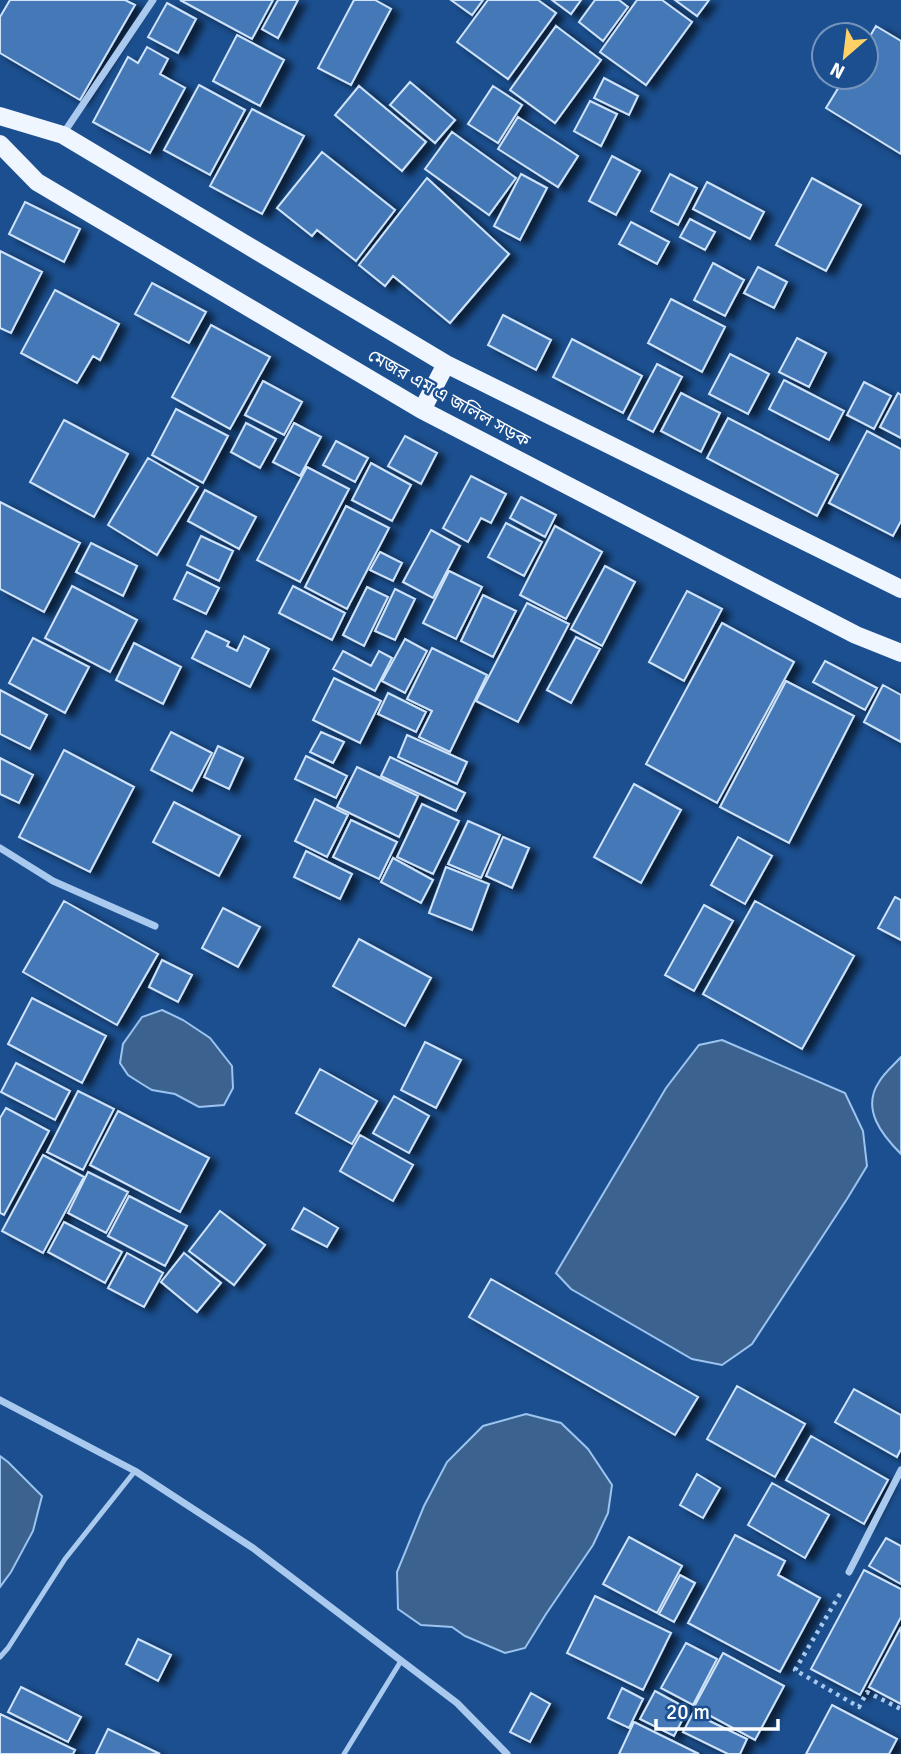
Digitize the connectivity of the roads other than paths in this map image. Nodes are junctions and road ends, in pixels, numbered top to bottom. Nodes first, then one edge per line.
1 (153, 0) edge
2 (0, 116) edge
3 (63, 135) junction
4 (0, 144) edge
5 (446, 364) junction
6 (422, 410) junction
7 (901, 589) edge
8 (901, 653) edge
9 (0, 848) edge
10 (155, 926) dead end
11 (0, 1400) edge
12 (901, 1470) edge
13 (135, 1471) junction
14 (849, 1572) road end
15 (0, 1657) edge
16 (401, 1661) junction
17 (344, 1754) edge
18 (507, 1754) edge

1 - 3 street
2 - 3 main road, মেজর এম এ জলিল সড়ক
3 - 5 main road, মেজর এম এ জলিল সড়ক
4 - 6 main road, মেজর এম এ জলিল সড়ক
5 - 6 main road
5 - 7 main road, মেজর এম এ জলিল সড়ক
6 - 8 main road, মেজর এম এ জলিল সড়ক
9 - 10 street
11 - 13 street
12 - 14 street
13 - 15 lane
13 - 16 street
16 - 17 lane
16 - 18 street

